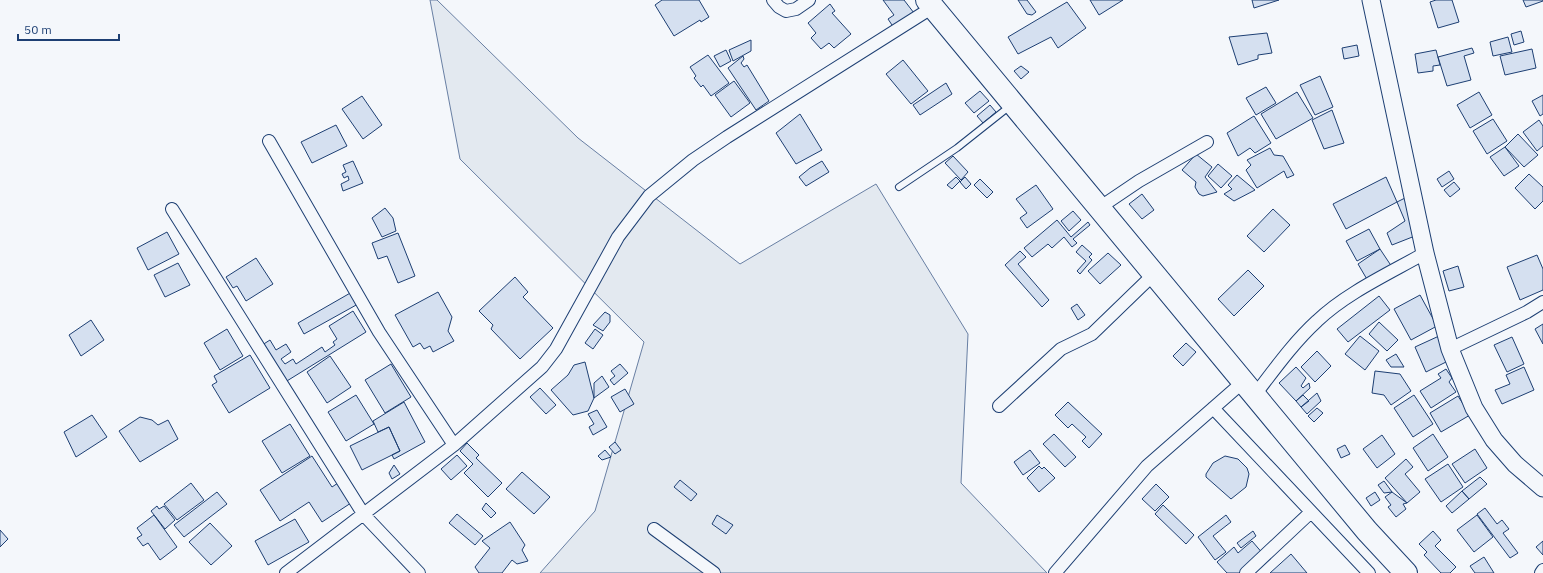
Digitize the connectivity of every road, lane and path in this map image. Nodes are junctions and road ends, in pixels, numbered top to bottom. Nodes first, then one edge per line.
1 (773, 0) edge
2 (809, 0) edge
3 (1371, 0) edge
4 (930, 4) edge
5 (1013, 104) junction
6 (269, 141) dead end
7 (1207, 142) dead end
8 (899, 187) dead end
9 (1099, 208) junction
10 (172, 209) dead end
11 (1425, 253) junction
12 (1154, 274) junction
13 (1543, 302) edge
14 (1450, 349) junction
15 (1249, 389) junction
16 (999, 406) dead end
17 (1213, 408) junction
18 (454, 445) junction
19 (1543, 488) edge
20 (1311, 512) junction
21 (364, 515) junction
22 (654, 529) dead end
23 (1543, 570) edge
24 (707, 571) edge
25 (286, 573) edge
26 (419, 573) edge
27 (1055, 573) edge
28 (1246, 573) edge
29 (1369, 573) edge
30 (1406, 573) edge
31 (1541, 573) edge

1 - 2 street
3 - 11 main road
4 - 5 highway
4 - 18 street
5 - 8 lane
5 - 9 highway
6 - 18 street
7 - 9 street
9 - 12 highway
10 - 21 street
11 - 14 main road
11 - 15 street
12 - 15 highway
12 - 16 street
13 - 14 street
14 - 19 main road
15 - 17 street
15 - 30 highway
17 - 20 street
17 - 27 street
18 - 21 street
20 - 28 street
20 - 29 street
21 - 25 street
21 - 26 street
22 - 24 street
23 - 31 street

